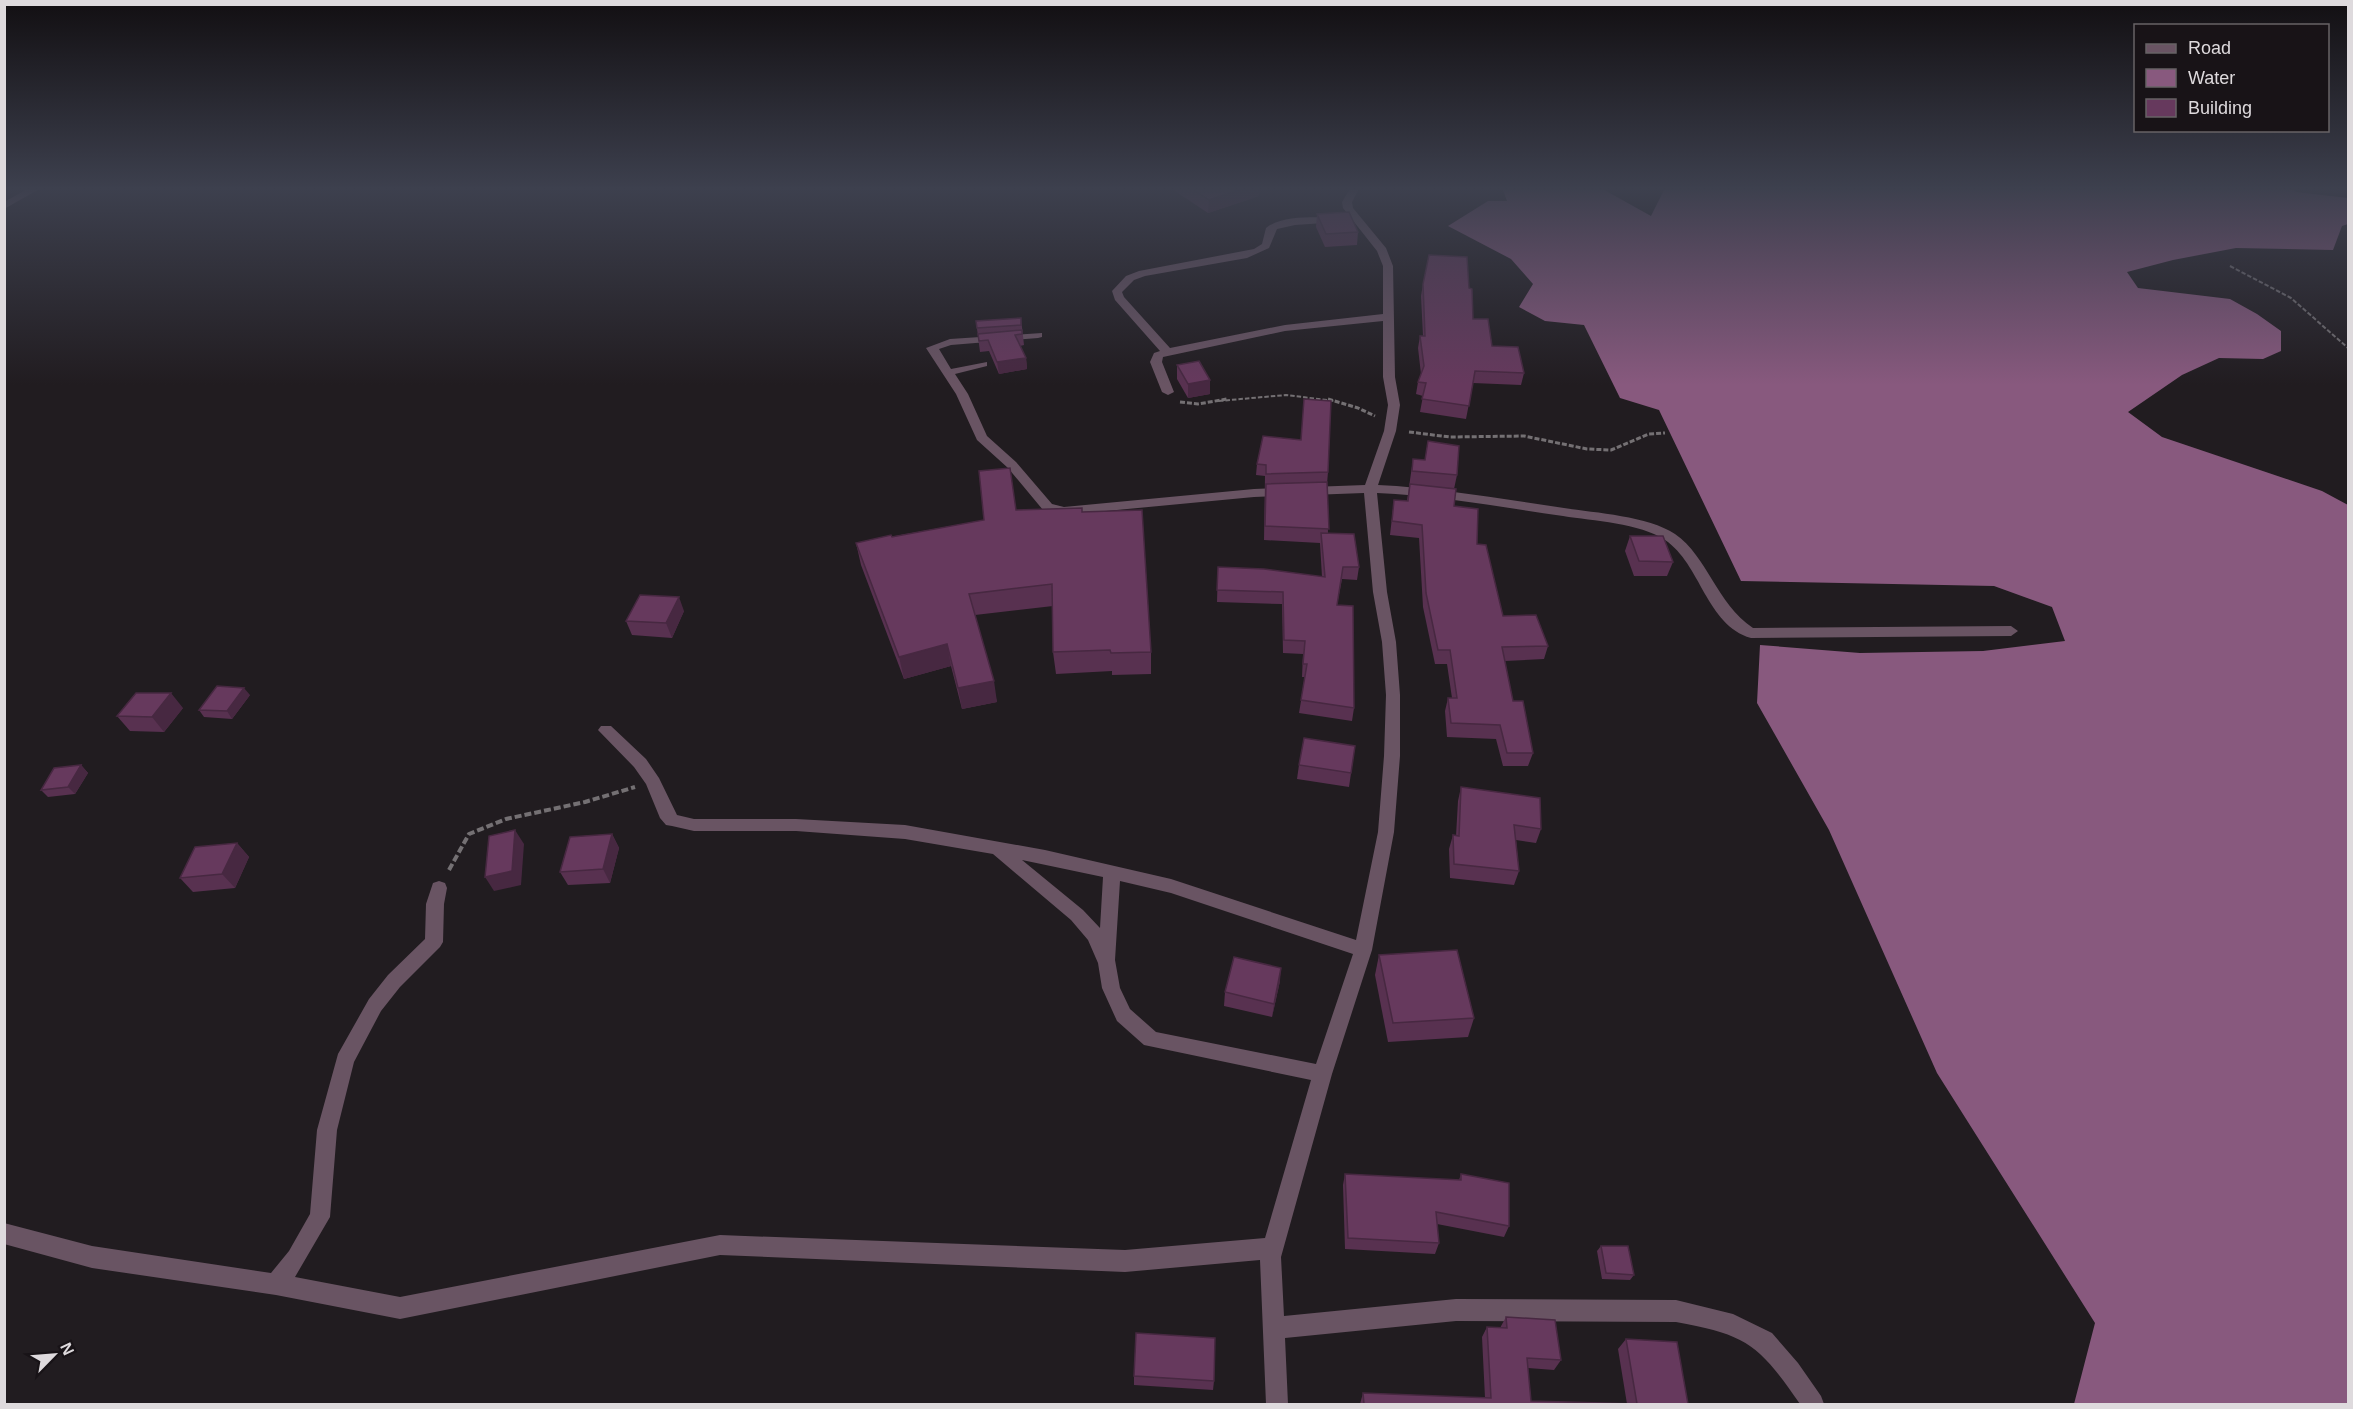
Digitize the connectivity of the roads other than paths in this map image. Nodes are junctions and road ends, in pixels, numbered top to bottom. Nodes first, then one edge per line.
1 (1253, 253) edge
2 (1383, 253) edge
3 (1389, 316) junction
4 (1038, 335) dead end
5 (1167, 352) junction
6 (983, 364) dead end
7 (948, 373) junction
8 (1168, 392) road end
9 (1370, 489) junction
10 (2011, 631) dead end
11 (606, 730) dead end
12 (997, 848) junction
13 (1112, 871) junction
14 (439, 888) road end
15 (1363, 950) junction
16 (1107, 963) junction
17 (1322, 1074) junction
18 (4, 1233) edge
19 (1273, 1248) junction
20 (276, 1284) junction
21 (1272, 1328) junction
22 (1277, 1404) edge
23 (1813, 1404) edge

1 - 5 street
2 - 3 street
3 - 5 street
3 - 9 street
4 - 7 street
5 - 8 street
6 - 7 street
7 - 9 street
9 - 10 street
9 - 15 street
11 - 12 street
12 - 13 street
12 - 16 street
13 - 15 street
13 - 16 street
14 - 20 street
15 - 17 street
16 - 17 street
17 - 19 street
18 - 20 street
19 - 20 street
19 - 21 street
21 - 22 street
21 - 23 street

